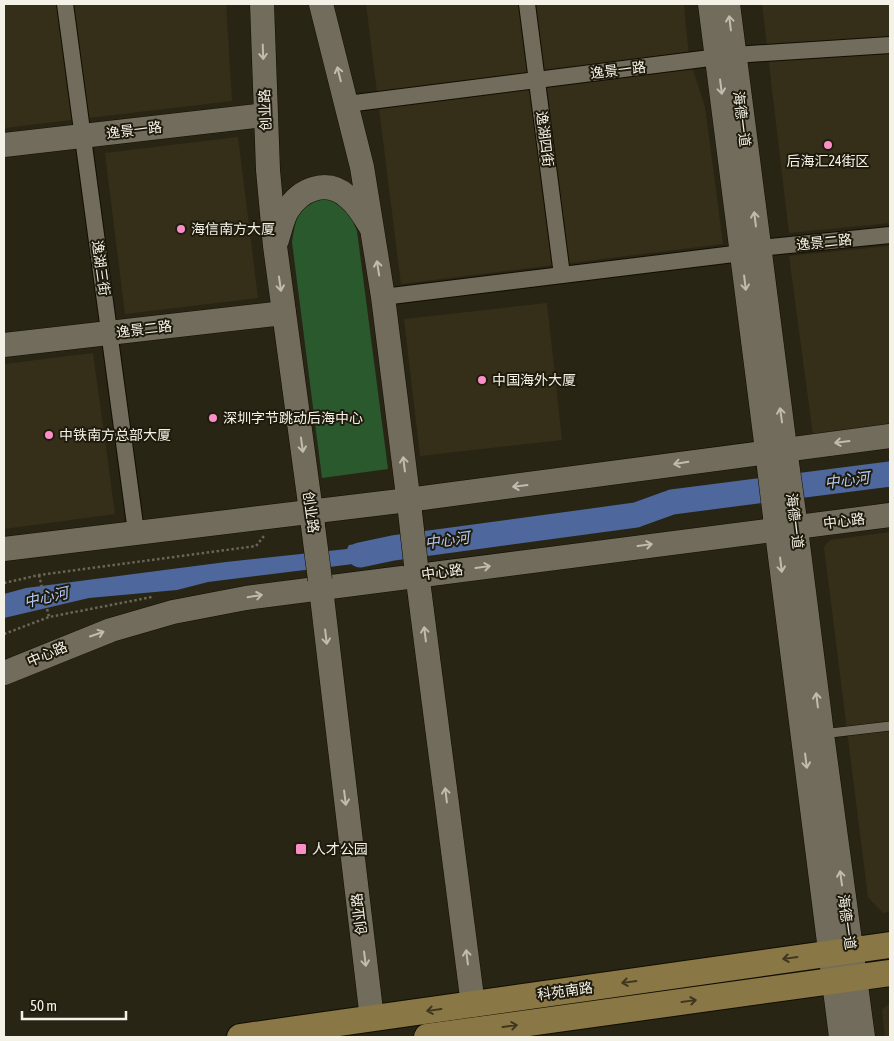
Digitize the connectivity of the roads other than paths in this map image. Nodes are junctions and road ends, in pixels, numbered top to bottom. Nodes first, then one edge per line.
1 (65, 4) edge
2 (262, 4) edge
3 (321, 4) edge
4 (527, 4) edge
5 (710, 4) edge
6 (728, 4) edge
7 (890, 45) edge
8 (726, 56) junction
9 (537, 80) junction
10 (347, 104) junction
11 (265, 115) junction
12 (83, 136) junction
13 (4, 145) edge
14 (373, 230) junction
15 (890, 235) edge
16 (275, 246) junction
17 (750, 250) junction
18 (562, 275) junction
19 (383, 297) junction
20 (284, 313) junction
21 (109, 333) junction
22 (4, 346) edge
23 (890, 436) edge
24 (777, 458) junction
25 (409, 506) junction
26 (890, 515) edge
27 (312, 519) junction
28 (785, 522) junction
29 (136, 532) junction
30 (4, 549) edge
31 (417, 570) junction
32 (320, 584) junction
33 (4, 672) edge
34 (890, 726) edge
35 (822, 734) junction
36 (890, 945) edge
37 (840, 951) junction
38 (890, 973) edge
39 (844, 980) junction
40 (473, 1005) junction
41 (372, 1019) junction
42 (240, 1037) edge
43 (428, 1037) edge
44 (841, 1037) edge
45 (863, 1037) edge

1 - 12 street, 逸湖三街
2 -> 11 main road, 创业路
10 -> 3 main road
4 - 9 street, 逸湖四街
5 - 8 main road, 海德一道
8 -> 6 main road, 海德一道
7 - 8 street, 逸景一路
8 - 9 street, 逸景一路
8 - 17 main road, 海德一道
9 - 10 street, 逸景一路
9 - 18 street, 逸湖四街
10 - 14 main road
11 - 12 main road, 逸景一路
11 - 16 main road, 创业路
12 - 13 main road, 逸景一路
12 - 21 street, 逸湖三街
14 - 16 main road
19 -> 14 main road
15 - 17 street, 逸景二路
16 -> 20 main road, 创业路
17 - 18 street, 逸景二路
17 - 24 main road, 海德一道
18 - 19 street, 逸景二路
25 -> 19 main road
20 - 21 main road, 逸景二路
20 -> 27 main road, 创业路
21 - 22 main road, 逸景二路
21 - 29 street, 逸湖三街
23 -> 24 main road
24 -> 25 main road
24 - 28 main road, 海德一道, bridge
25 - 27 main road
25 - 31 main road, bridge
26 - 28 main road, 中心路
27 - 29 main road
27 - 32 main road, 创业路, bridge
31 -> 28 main road, 中心路
35 -> 28 main road, 海德一道
28 -> 37 main road, 海德一道
29 - 30 main road
31 - 32 main road, 中心路
40 -> 31 main road
33 -> 32 main road, 中心路
32 -> 41 main road, 创业路
34 - 35 lane
37 -> 35 main road, 海德一道
36 - 37 main road, 科苑南路
37 - 39 main road, 海德一道
37 -> 40 main road, 科苑南路
38 - 39 main road, 科苑南路
43 -> 39 main road, 科苑南路
39 - 44 main road, 海德一道
39 - 45 main road, 海德一道
40 -> 41 main road, 科苑南路
41 - 42 main road, 科苑南路

